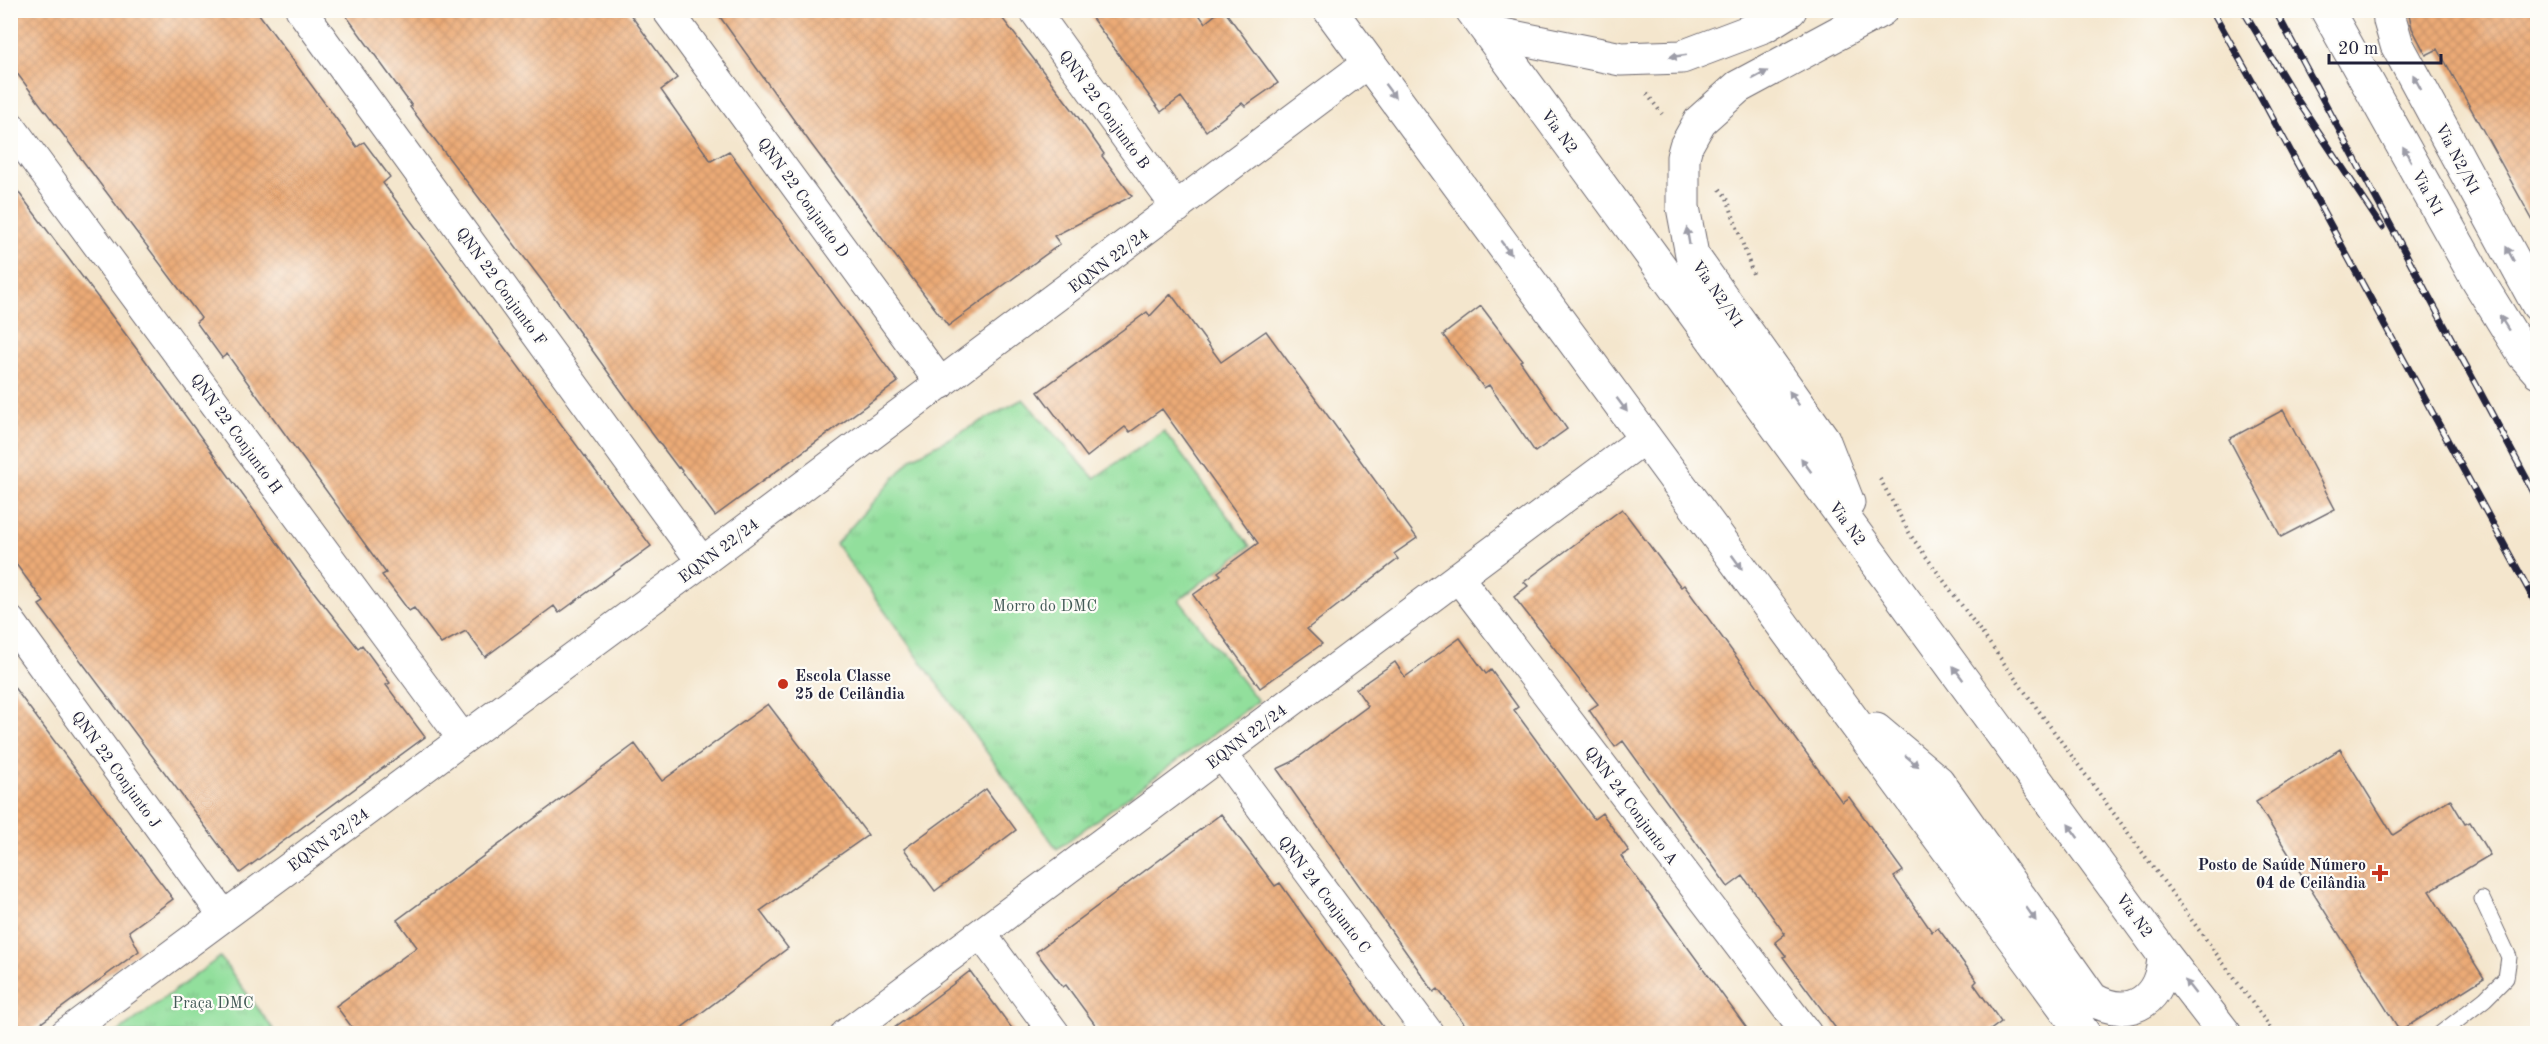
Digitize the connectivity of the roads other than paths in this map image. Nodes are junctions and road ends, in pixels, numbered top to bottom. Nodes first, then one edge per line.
1 (301, 10) edge
2 (667, 10) edge
3 (1034, 10) edge
4 (1330, 10) edge
5 (1790, 10) edge
6 (1881, 10) edge
7 (2328, 10) edge
8 (2389, 10) edge
9 (1480, 21) edge
10 (1369, 62) junction
11 (10, 126) edge
12 (1177, 208) junction
13 (2538, 305) edge
14 (2538, 371) edge
15 (941, 384) junction
16 (1646, 437) junction
17 (1863, 544) junction
18 (702, 562) junction
19 (1458, 577) junction
20 (10, 621) edge
21 (1835, 696) junction
22 (463, 740) junction
23 (1222, 754) junction
24 (2482, 899) dead end
25 (224, 916) junction
26 (981, 933) junction
27 (2164, 955) junction
28 (65, 1034) edge
29 (846, 1034) edge
30 (1055, 1034) edge
31 (1429, 1034) edge
32 (1807, 1034) edge
33 (2084, 1034) edge
34 (2225, 1034) edge
35 (2440, 1034) edge

1 - 18 street, QNN 22 Conjunto F
2 - 15 street, QNN 22 Conjunto D
3 - 12 street, QNN 22 Conjunto B
4 - 10 main road
5 -> 9 main road
17 -> 6 main road, Via N2/N1
14 -> 7 main road, Via N1
13 -> 8 main road, Via N2/N1
17 -> 9 main road, Via N2
10 - 12 street, EQNN 22/24
10 -> 16 main road
11 - 22 street, QNN 22 Conjunto H
12 - 15 street, EQNN 22/24
15 - 18 street, EQNN 22/24
16 - 19 street, EQNN 22/24
16 -> 21 main road
27 -> 17 main road, Via N2
18 - 22 street, EQNN 22/24
19 - 23 street, EQNN 22/24
19 - 32 street, QNN 24 Conjunto A
20 - 25 street, QNN 22 Conjunto J
21 -> 27 main road
21 - 33 main road
22 - 25 street, EQNN 22/24
23 - 26 street, EQNN 22/24
23 - 31 street, QNN 24 Conjunto C
24 - 35 lane
25 - 28 street, EQNN 22/24
26 - 29 street, EQNN 22/24
26 - 30 street
34 -> 27 main road, Via N2

